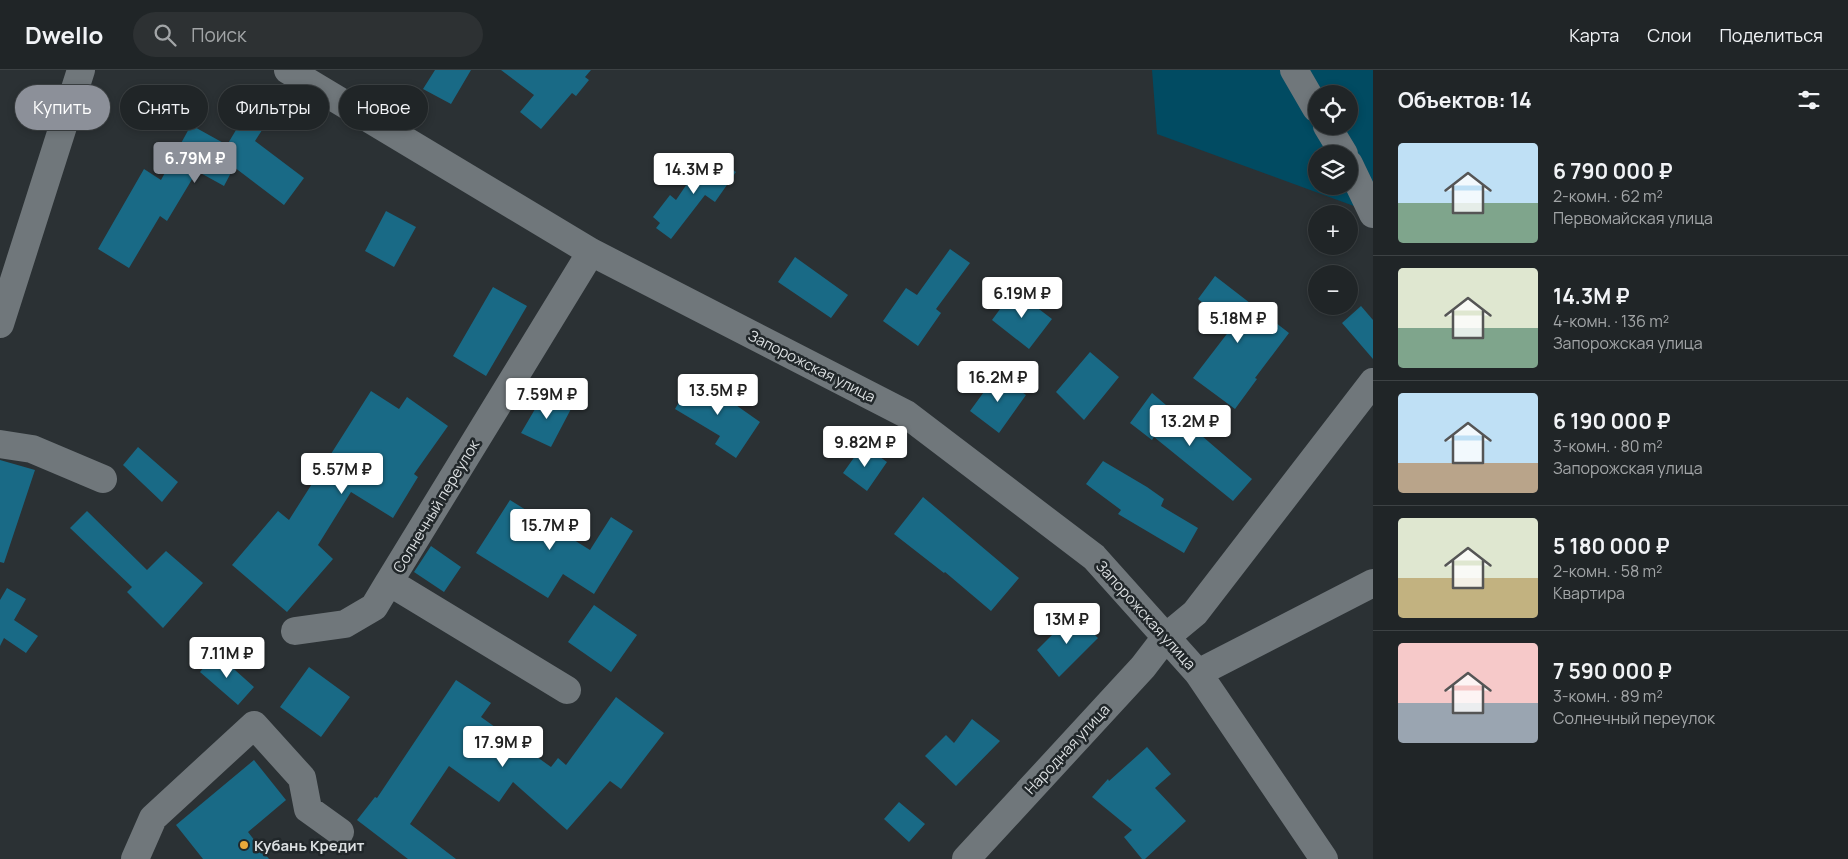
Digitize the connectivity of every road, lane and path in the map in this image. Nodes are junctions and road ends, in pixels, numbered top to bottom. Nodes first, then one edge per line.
1 (81, 70) edge
2 (288, 70) edge
3 (1294, 70) edge
4 (1308, 94) edge
5 (1358, 183) edge
6 (1373, 214) edge
7 (591, 252) junction
8 (0, 324) edge
9 (1373, 382) edge
10 (0, 444) edge
11 (103, 479) dead end
12 (389, 582) junction
13 (1373, 583) edge
14 (295, 632) dead end
15 (1166, 637) junction
16 (1198, 674) junction
17 (567, 690) dead end
18 (340, 832) dead end
19 (135, 859) edge
20 (966, 859) edge
21 (1324, 859) edge

1 - 8 street
2 - 7 street, Запорожская улица
3 - 4 street
5 - 6 street
7 - 12 street, Солнечный переулок
7 - 15 street, Запорожская улица
9 - 15 street, Народная улица
10 - 11 street
12 - 14 street
12 - 17 street, Солнечный переулок
13 - 16 street
15 - 16 street, Запорожская улица
15 - 20 street, Народная улица
16 - 21 street, Запорожская улица
18 - 19 street

